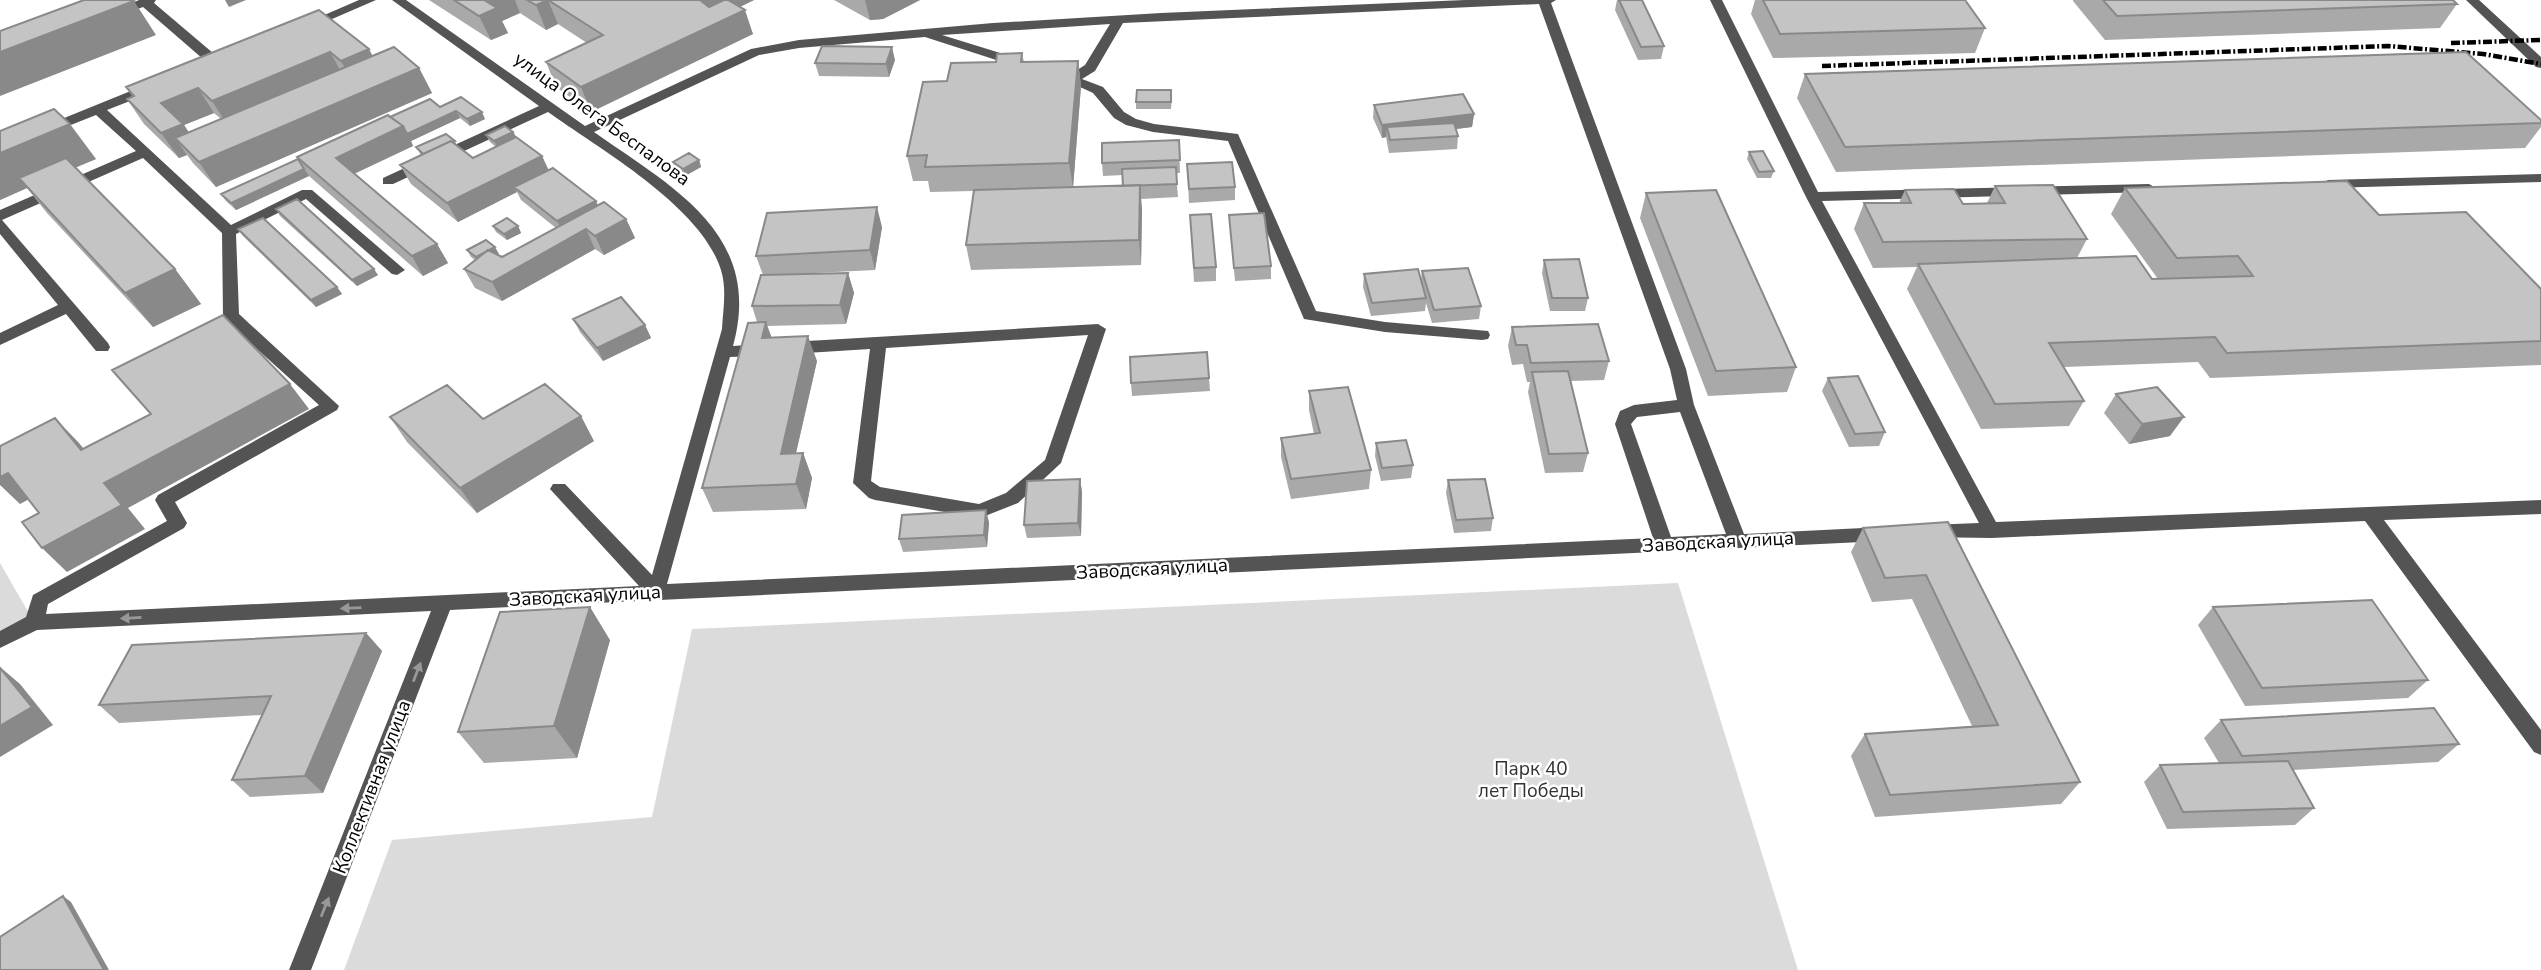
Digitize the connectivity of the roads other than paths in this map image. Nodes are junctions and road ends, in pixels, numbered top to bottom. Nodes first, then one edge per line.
1 (370, 0) edge
2 (398, 0) edge
3 (1159, 0) edge
4 (1544, 0) edge
5 (1550, 0) edge
6 (1716, 0) edge
7 (2472, 0) edge
8 (148, 1) edge
9 (1161, 17) junction
10 (1119, 20) junction
11 (96, 21) edge
12 (293, 31) edge
13 (925, 34) junction
14 (216, 62) edge
15 (2541, 64) edge
16 (1074, 78) junction
17 (168, 81) edge
18 (551, 106) junction
19 (98, 109) junction
20 (585, 131) junction
21 (0, 149) edge
22 (145, 152) junction
23 (2541, 178) edge
24 (388, 181) dead end
25 (2317, 184) edge
26 (2163, 188) edge
27 (1814, 197) junction
28 (0, 216) edge
29 (0, 223) edge
30 (229, 232) junction
31 (397, 270) dead end
32 (69, 306) junction
33 (1482, 335) dead end
34 (0, 340) edge
35 (879, 343) junction
36 (102, 346) dead end
37 (723, 352) junction
38 (1686, 405) junction
39 (559, 489) dead end
40 (2541, 506) edge
41 (2370, 515) junction
42 (1992, 531) junction
43 (1738, 541) junction
44 (1665, 545) junction
45 (656, 593) junction
46 (443, 604) junction
47 (34, 622) junction
48 (0, 640) edge
49 (2541, 746) edge
50 (300, 970) edge

1 - 12 street
2 - 18 street, улица Олега Беспалова
3 - 9 street
4 - 5 street
4 - 9 street
4 - 38 street
6 - 27 street
7 - 15 street
8 - 11 street
8 - 14 street
9 - 10 street
10 - 13 street
10 - 16 street
13 - 16 street
13 - 20 street
16 - 33 street
17 - 19 street
18 - 20 street, улица Олега Беспалова
18 - 24 street
19 - 21 street
19 - 22 street
20 - 37 street, улица Олега Беспалова
22 - 28 street
22 - 30 street
23 - 25 street
26 - 27 street
27 - 42 street
29 - 32 street
30 - 31 street
30 - 47 street
32 - 34 street
32 - 36 street
35 - 35 street
35 - 37 street
37 - 45 street, улица Олега Беспалова
38 - 43 street
38 - 44 street
39 - 45 street
40 - 41 street, Заводская улица
41 - 42 street, Заводская улица
41 - 49 street
42 - 43 street, Заводская улица
43 - 44 street, Заводская улица
44 - 45 street, Заводская улица
45 - 46 street, Заводская улица
46 -> 47 street, Заводская улица
50 -> 46 street, Коллективная улица
47 - 48 street

